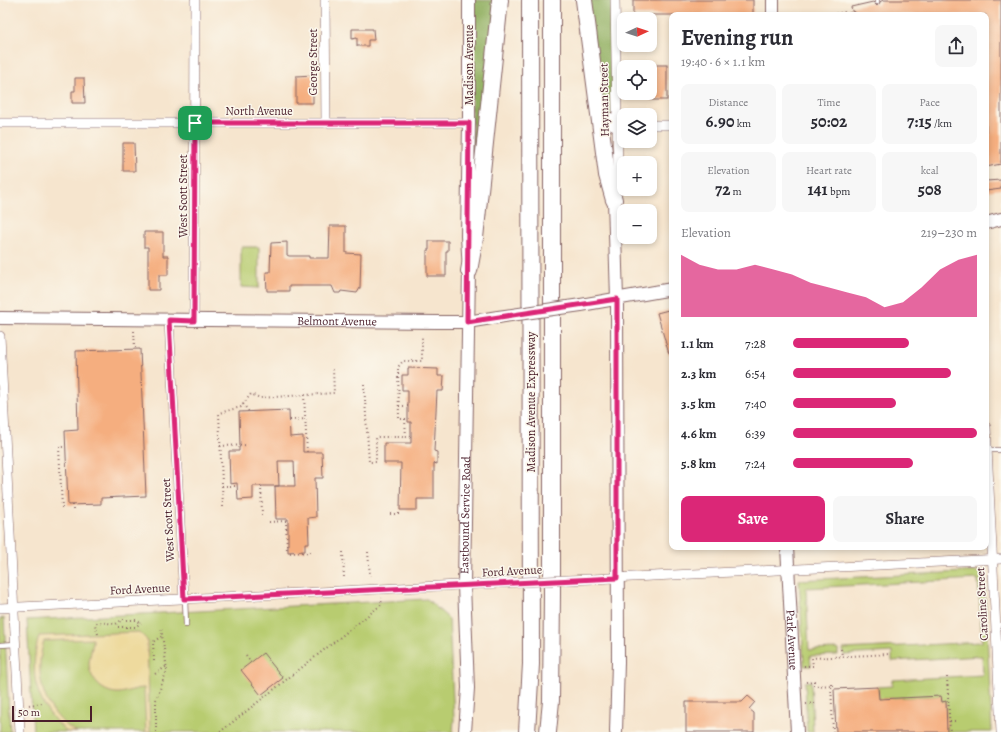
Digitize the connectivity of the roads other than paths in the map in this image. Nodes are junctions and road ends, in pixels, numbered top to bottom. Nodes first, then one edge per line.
1 (195, 0) edge
2 (325, 0) edge
3 (469, 0) edge
4 (500, 0) edge
5 (530, 0) edge
6 (552, 0) edge
7 (584, 0) edge
8 (616, 0) edge
9 (773, 0) edge
10 (773, 12) edge
11 (619, 108) edge
12 (601, 122) junction
13 (0, 123) edge
14 (195, 123) junction
15 (326, 123) junction
16 (469, 123) junction
17 (617, 123) edge
18 (657, 125) edge
19 (669, 125) edge
20 (619, 148) edge
21 (614, 200) junction
22 (1001, 219) edge
23 (989, 222) edge
24 (469, 271) junction
25 (669, 290) edge
26 (617, 299) junction
27 (0, 318) edge
28 (169, 320) junction
29 (194, 321) junction
30 (467, 322) junction
31 (0, 336) edge
32 (989, 450) edge
33 (1001, 450) edge
34 (989, 472) edge
35 (787, 550) edge
36 (997, 560) edge
37 (788, 569) junction
38 (617, 578) junction
39 (464, 585) junction
40 (184, 599) junction
41 (14, 607) junction
42 (0, 608) edge
43 (186, 625) dead end
44 (16, 644) junction
45 (0, 645) edge
46 (20, 732) edge
47 (465, 732) edge
48 (527, 732) edge
49 (548, 732) edge
50 (616, 732) edge
51 (797, 732) edge
52 (1000, 732) edge

1 - 14 street, West Scott Street
2 - 15 street, George Street
3 - 16 main road, Madison Avenue
4 - 24 highway
5 - 48 highway, Madison Avenue Expressway
6 - 49 highway, Madison Avenue Expressway
7 - 12 highway
8 - 11 street, Hayman Street
9 - 10 main road
12 - 17 highway
12 - 21 highway
13 - 14 street, North Avenue
14 - 15 street, North Avenue
14 - 29 street, West Scott Street
15 - 16 street, North Avenue
16 - 24 main road, Madison Avenue
18 - 19 street
20 - 21 street, Hayman Street
21 - 26 main road
22 - 23 main road
24 - 30 main road, Madison Avenue
25 - 26 main road, Belmont Avenue
26 - 30 main road, Belmont Avenue, bridge
26 - 38 main road
27 - 28 main road, Belmont Avenue
28 - 29 main road, Belmont Avenue
28 - 40 street, West Scott Street
29 - 30 main road, Belmont Avenue
30 - 39 main road, Eastbound Service Road
31 - 41 street
32 - 33 lane
34 - 36 street, Caroline Street
35 - 37 main road, Park Avenue
36 - 37 street, Ford Avenue
36 - 52 street, Caroline Street
37 - 38 street, Ford Avenue
37 - 51 main road, Park Avenue
38 - 39 street, Ford Avenue, bridge
38 - 50 main road
39 - 40 street, Ford Avenue
39 - 47 main road, Eastbound Service Road
40 - 41 street, Ford Avenue
40 - 43 lane
41 - 42 street, Ford Avenue
41 - 44 street
44 - 45 lane
44 - 46 street

